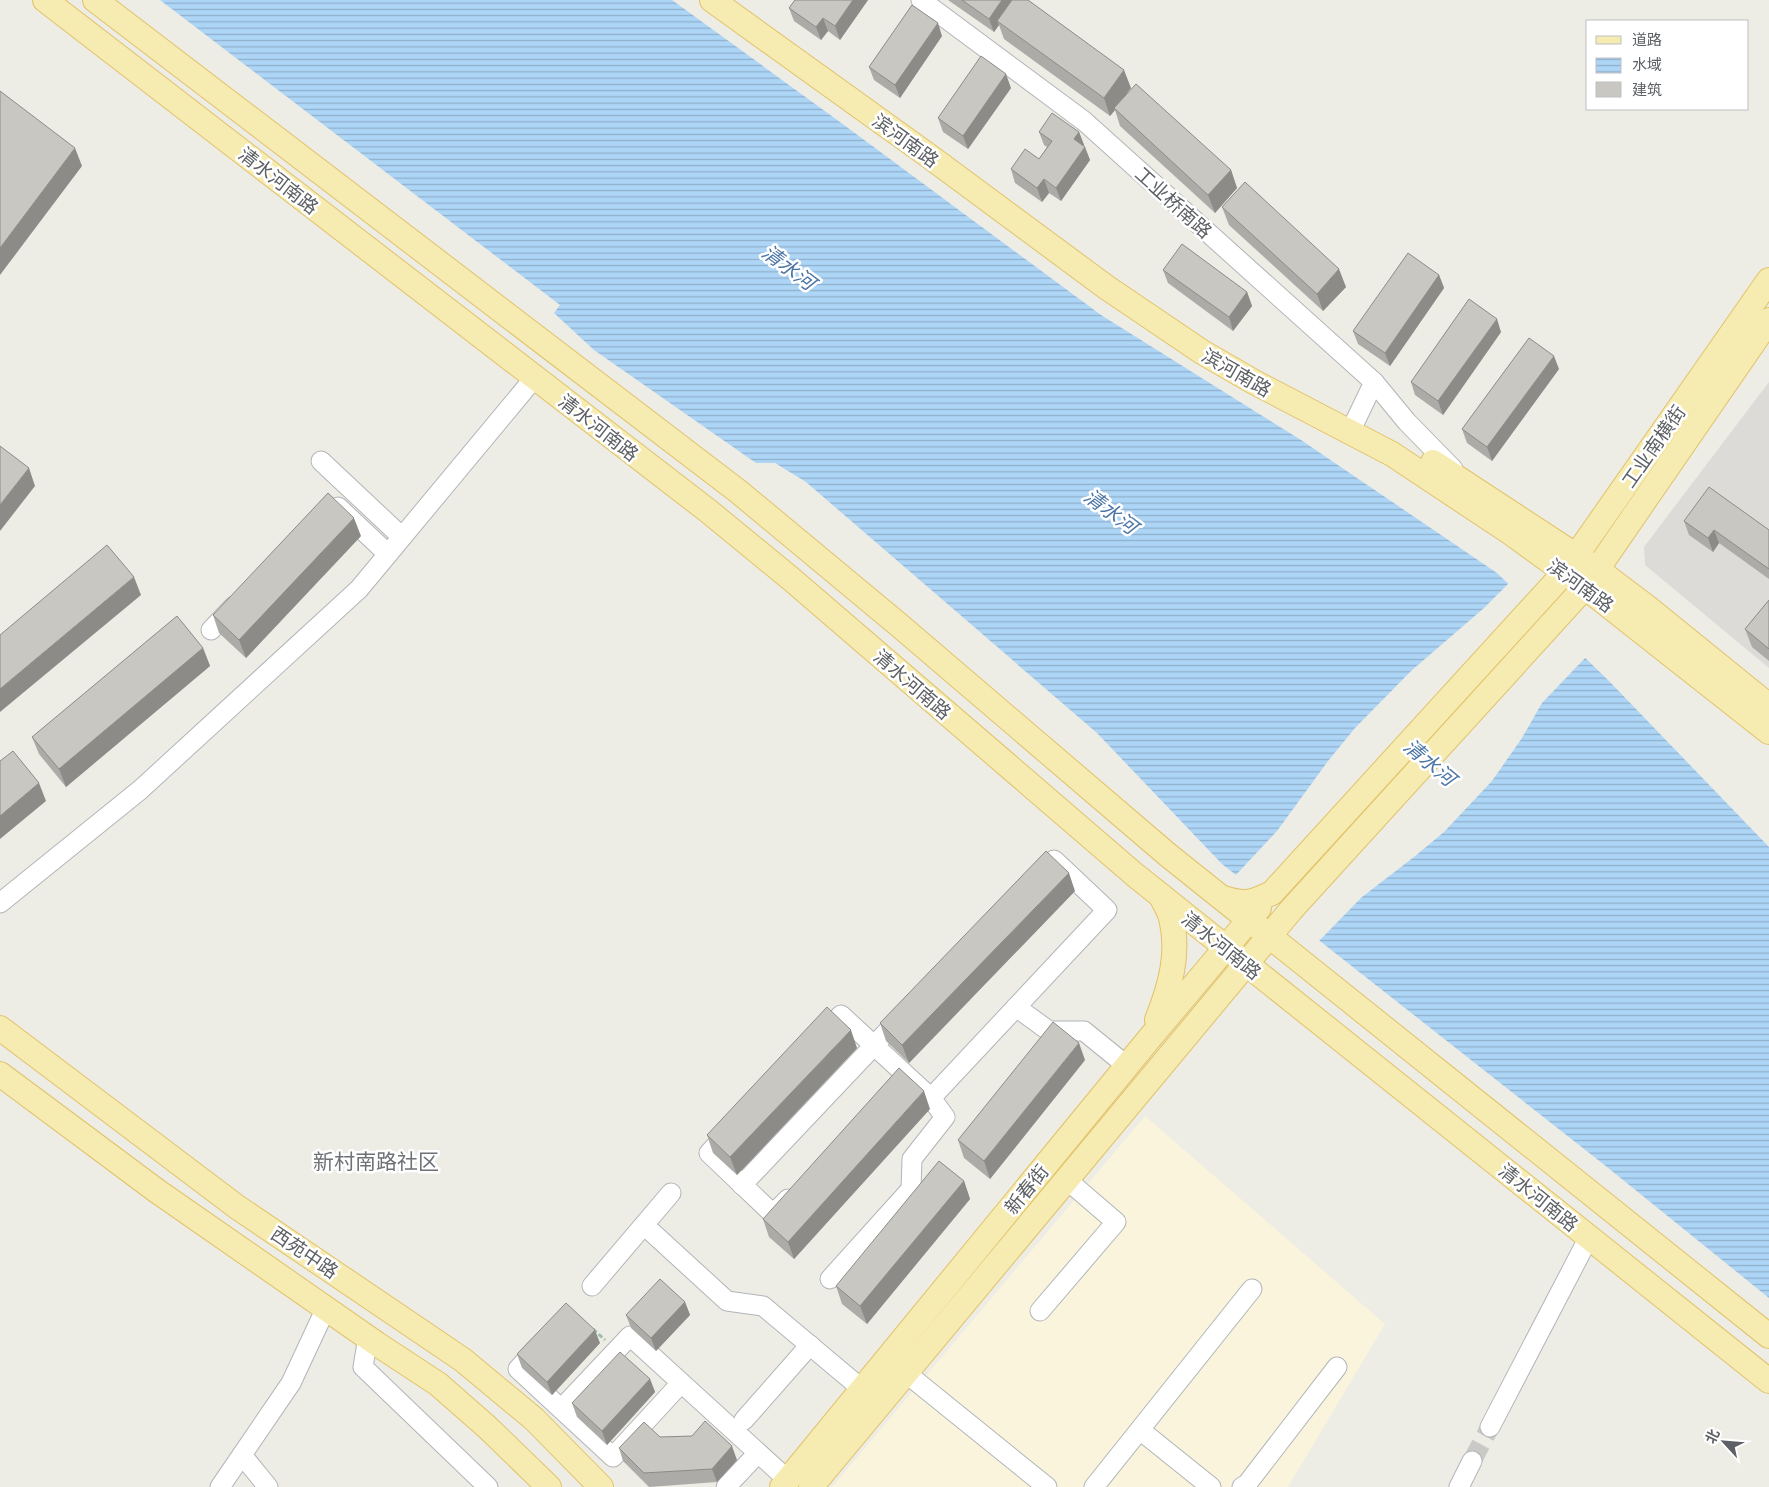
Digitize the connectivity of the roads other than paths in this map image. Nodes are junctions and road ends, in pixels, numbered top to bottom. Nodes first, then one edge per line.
1 (45, 0) edge
2 (96, 0) edge
3 (712, 0) edge
4 (730, 0) edge
5 (922, 0) edge
6 (1769, 280) edge
7 (1769, 320) edge
8 (535, 377) junction
9 (1374, 382) junction
10 (1353, 426) junction
11 (321, 461) dead end
12 (1468, 484) junction
13 (320, 517) edge
14 (402, 537) junction
15 (388, 554) junction
16 (1570, 564) junction
17 (1591, 578) junction
18 (245, 595) edge
19 (211, 630) dead end
20 (1769, 706) edge
21 (1769, 732) edge
22 (1040, 874) edge
23 (1272, 893) junction
24 (1160, 895) junction
25 (1220, 897) junction
26 (0, 904) edge
27 (1291, 910) junction
28 (1249, 920) junction
29 (1270, 936) junction
30 (1226, 947) junction
31 (1296, 957) junction
32 (1247, 964) junction
33 (1291, 999) junction
34 (1216, 1001) junction
35 (915, 1002) edge
36 (1016, 1007) junction
37 (0, 1028) edge
38 (1061, 1030) junction
39 (1149, 1039) junction
40 (873, 1045) junction
41 (1049, 1045) edge
42 (808, 1050) edge
43 (1127, 1066) junction
44 (0, 1074) edge
45 (905, 1074) junction
46 (892, 1088) edge
47 (931, 1098) junction
48 (742, 1119) edge
49 (1067, 1180) junction
50 (742, 1185) junction
51 (799, 1186) edge
52 (671, 1194) dead end
53 (644, 1225) junction
54 (1589, 1237) junction
55 (830, 1279) dead end
56 (592, 1286) dead end
57 (1252, 1289) dead end
58 (326, 1308) junction
59 (1040, 1311) dead end
60 (552, 1332) edge
61 (1769, 1336) edge
62 (368, 1337) junction
63 (810, 1345) junction
64 (1337, 1367) dead end
65 (906, 1373) junction
66 (1769, 1381) edge
67 (682, 1383) junction
68 (862, 1389) junction
69 (562, 1408) junction
70 (744, 1420) dead end
71 (1490, 1427) tunnel mouth
72 (1140, 1430) junction
73 (758, 1452) junction
74 (242, 1455) junction
75 (1472, 1461) tunnel mouth
76 (784, 1483) edge
77 (220, 1487) edge
78 (268, 1487) edge
79 (488, 1487) edge
80 (549, 1487) edge
81 (601, 1487) edge
82 (726, 1487) edge
83 (811, 1487) edge
84 (1048, 1487) edge
85 (1094, 1487) edge
86 (1211, 1487) edge
87 (1242, 1487) edge
88 (1459, 1487) edge

1 - 8 main road, 清水河南路
2 - 25 main road, 清水河南路
3 - 10 main road, 滨河南路
4 - 10 main road, 滨河南路
5 - 9 street, 工业桥南路
6 - 16 main road, 工业南横街
7 - 17 main road, 工业南横街
8 - 14 street
8 - 24 main road, 清水河南路
9 - 10 street
9 - 12 street, 工业桥南路
10 - 12 main road, 滨河南路
10 - 16 main road, 滨河南路
11 - 14 street
12 - 16 main road, 滨河南路
13 - 15 street
14 - 15 street
15 - 26 street
16 - 17 main road, 滨河南路
16 - 23 main road, 工业南横街
17 - 20 main road, 滨河南路
17 - 21 main road, 滨河南路
17 - 27 main road, 工业南横街
18 - 19 street
22 - 36 street
23 - 25 main road
23 - 28 main road, 新春街
24 - 30 main road, 清水河南路
24 - 39 main road
25 - 28 main road, 清水河南路
27 - 29 main road, 新春街
27 - 31 main road
28 - 29 main road, 清水河南路
28 - 30 main road, 新春街
29 - 31 main road, 清水河南路
29 - 32 main road, 新春街
30 - 32 main road, 清水河南路
30 - 39 main road, 新春街
31 - 61 main road, 清水河南路
32 - 33 main road, 清水河南路
32 - 34 main road, 新春街
33 - 34 main road
33 - 54 main road, 清水河南路
34 - 49 main road, 新春街
35 - 40 street
36 - 38 street
36 - 47 street
37 - 81 main road, 西苑中路
38 - 41 street
38 - 43 street
39 - 43 main road, 新春街
40 - 42 street
40 - 45 street
40 - 50 street
43 - 68 main road, 新春街
44 - 58 main road, 西苑中路
45 - 46 street
45 - 47 street
47 - 55 street
48 - 50 street
49 - 59 street
49 - 65 main road, 新春街
50 - 51 street
52 - 53 street
53 - 56 street
53 - 63 street
54 - 66 main road, 清水河南路
54 - 71 street
57 - 72 street
58 - 62 main road, 西苑中路
58 - 74 street
60 - 69 street
62 - 79 street
62 - 80 main road, 西苑中路
63 - 68 street
63 - 70 street
64 - 87 street
65 - 83 main road, 新春街
65 - 84 street
67 - 69 street
67 - 69 street
67 - 73 street
68 - 76 main road, 新春街
72 - 85 street
72 - 86 street
73 - 76 street
73 - 82 street
74 - 77 street
74 - 78 street
75 - 88 street

